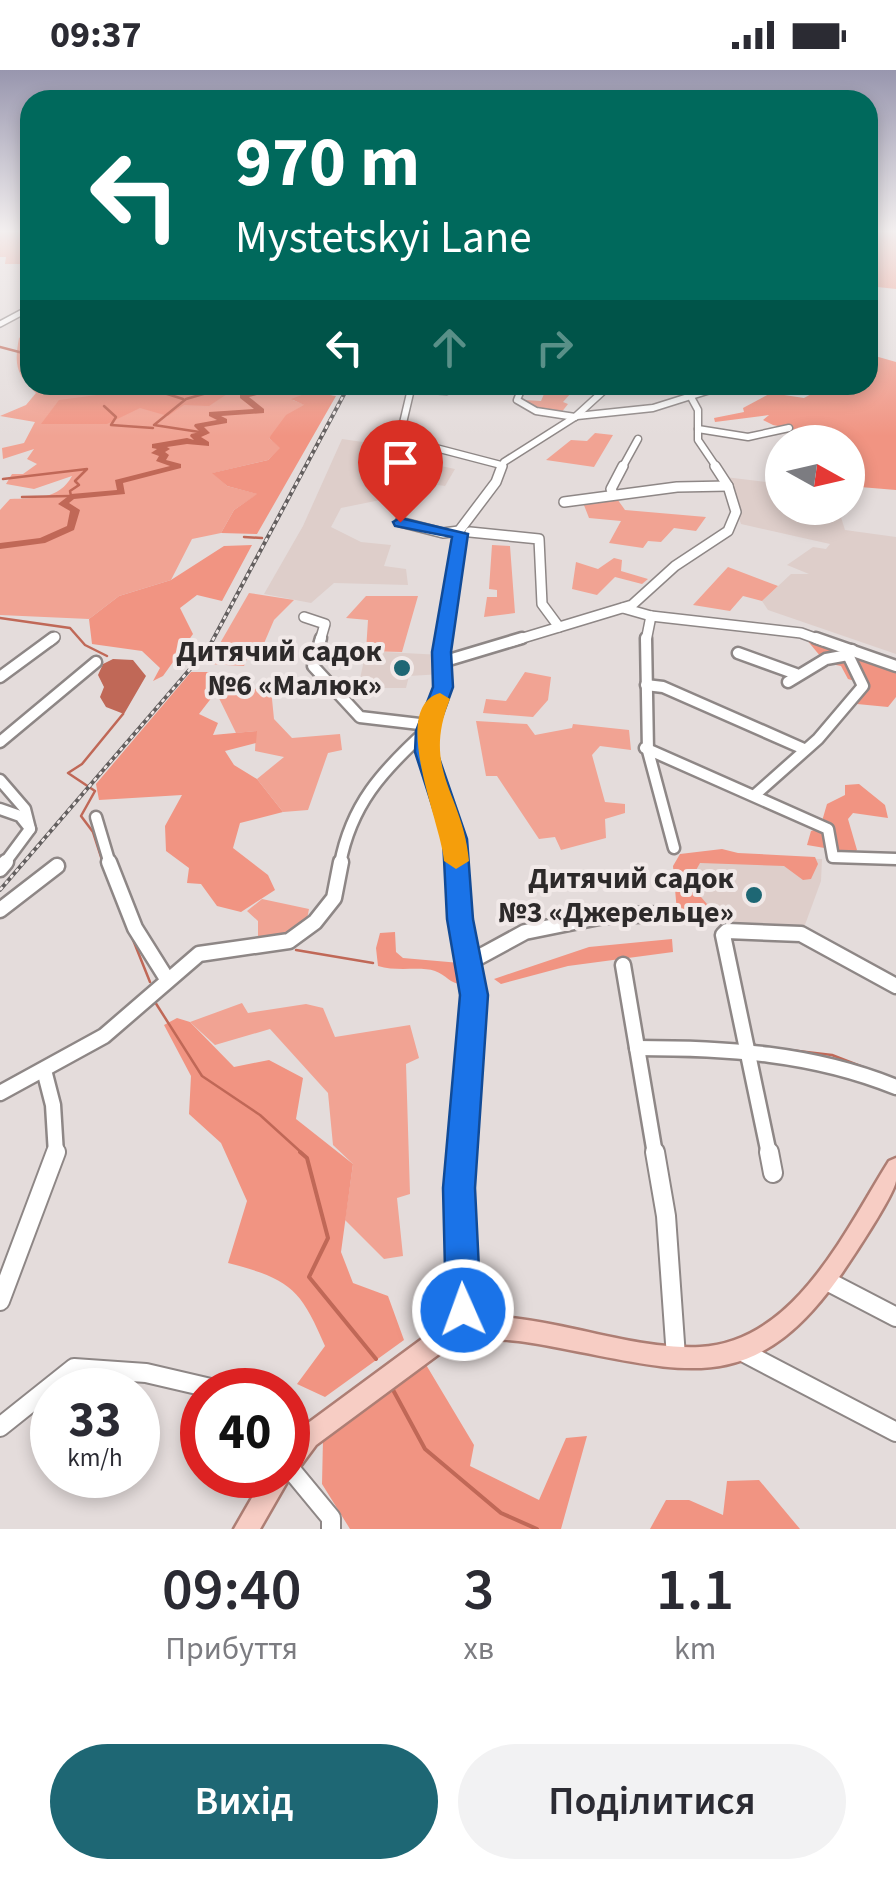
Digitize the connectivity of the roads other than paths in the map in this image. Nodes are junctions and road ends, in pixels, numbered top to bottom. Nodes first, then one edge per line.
1 (407, 395) edge
2 (520, 395) edge
3 (599, 395) edge
4 (702, 395) edge
5 (692, 399) junction
6 (576, 417) junction
7 (698, 429) junction
8 (765, 433) edge
9 (638, 439) dead end
10 (502, 465) junction
11 (728, 486) junction
12 (613, 494) junction
13 (564, 502) dead end
14 (400, 522) dead end
15 (465, 531) junction
16 (623, 608) junction
17 (651, 616) junction
18 (304, 617) dead end
19 (560, 627) junction
20 (54, 637) dead end
21 (850, 652) junction
22 (738, 653) dead end
23 (96, 662) dead end
24 (442, 662) junction
25 (896, 666) edge
26 (0, 677) edge
27 (646, 685) junction
28 (427, 728) junction
29 (0, 742) edge
30 (644, 748) junction
31 (804, 749) junction
32 (0, 780) edge
33 (756, 794) junction
34 (0, 809) edge
35 (96, 817) dead end
36 (30, 829) junction
37 (674, 848) dead end
38 (896, 858) edge
39 (57, 866) dead end
40 (0, 869) edge
41 (0, 910) edge
42 (665, 914) dead end
43 (468, 963) junction
44 (623, 965) dead end
45 (180, 966) junction
46 (153, 968) junction
47 (167, 979) junction
48 (896, 986) edge
49 (637, 1048) junction
50 (746, 1048) junction
51 (44, 1070) junction
52 (896, 1086) edge
53 (0, 1093) edge
54 (773, 1173) dead end
55 (893, 1178) edge
56 (825, 1280) junction
57 (0, 1301) edge
58 (896, 1318) edge
59 (465, 1328) junction
60 (742, 1351) junction
61 (676, 1357) junction
62 (180, 1381) edge
63 (0, 1427) edge
64 (896, 1432) edge
65 (310, 1436) edge
66 (310, 1492) edge
67 (265, 1498) edge
68 (246, 1529) edge
69 (331, 1529) edge

1 - 10 street
2 - 6 street
3 - 6 street
4 - 5 street
5 - 6 street
5 - 7 street
6 - 10 street
7 - 8 street
7 - 11 street
9 - 12 street
10 - 15 street
11 - 12 street
11 - 16 street
12 - 13 street
14 - 15 street
15 - 19 street
15 - 24 street
16 - 17 street
16 - 19 street
17 - 21 street
17 - 27 street
18 - 28 street
19 - 24 street
20 - 26 street
21 - 22 street
21 - 25 street
21 - 31 street
23 - 29 street
24 - 28 street
27 - 30 street
27 - 31 street
28 - 43 street
28 - 45 street
30 - 33 street
30 - 37 street
31 - 33 street
32 - 36 street
33 - 38 street
34 - 36 street
35 - 46 street
36 - 40 street
39 - 41 street
42 - 43 street
43 - 59 street
44 - 49 street
45 - 46 street
45 - 47 street
46 - 47 street
47 - 51 street
48 - 50 street
49 - 50 street
49 - 61 street
50 - 52 street
50 - 54 street
51 - 53 street
51 - 57 street
55 - 56 main road
56 - 58 street
56 - 60 main road
59 - 61 main road
59 - 65 main road
60 - 61 main road
60 - 64 street
62 - 63 street
66 - 69 street
67 - 68 main road

